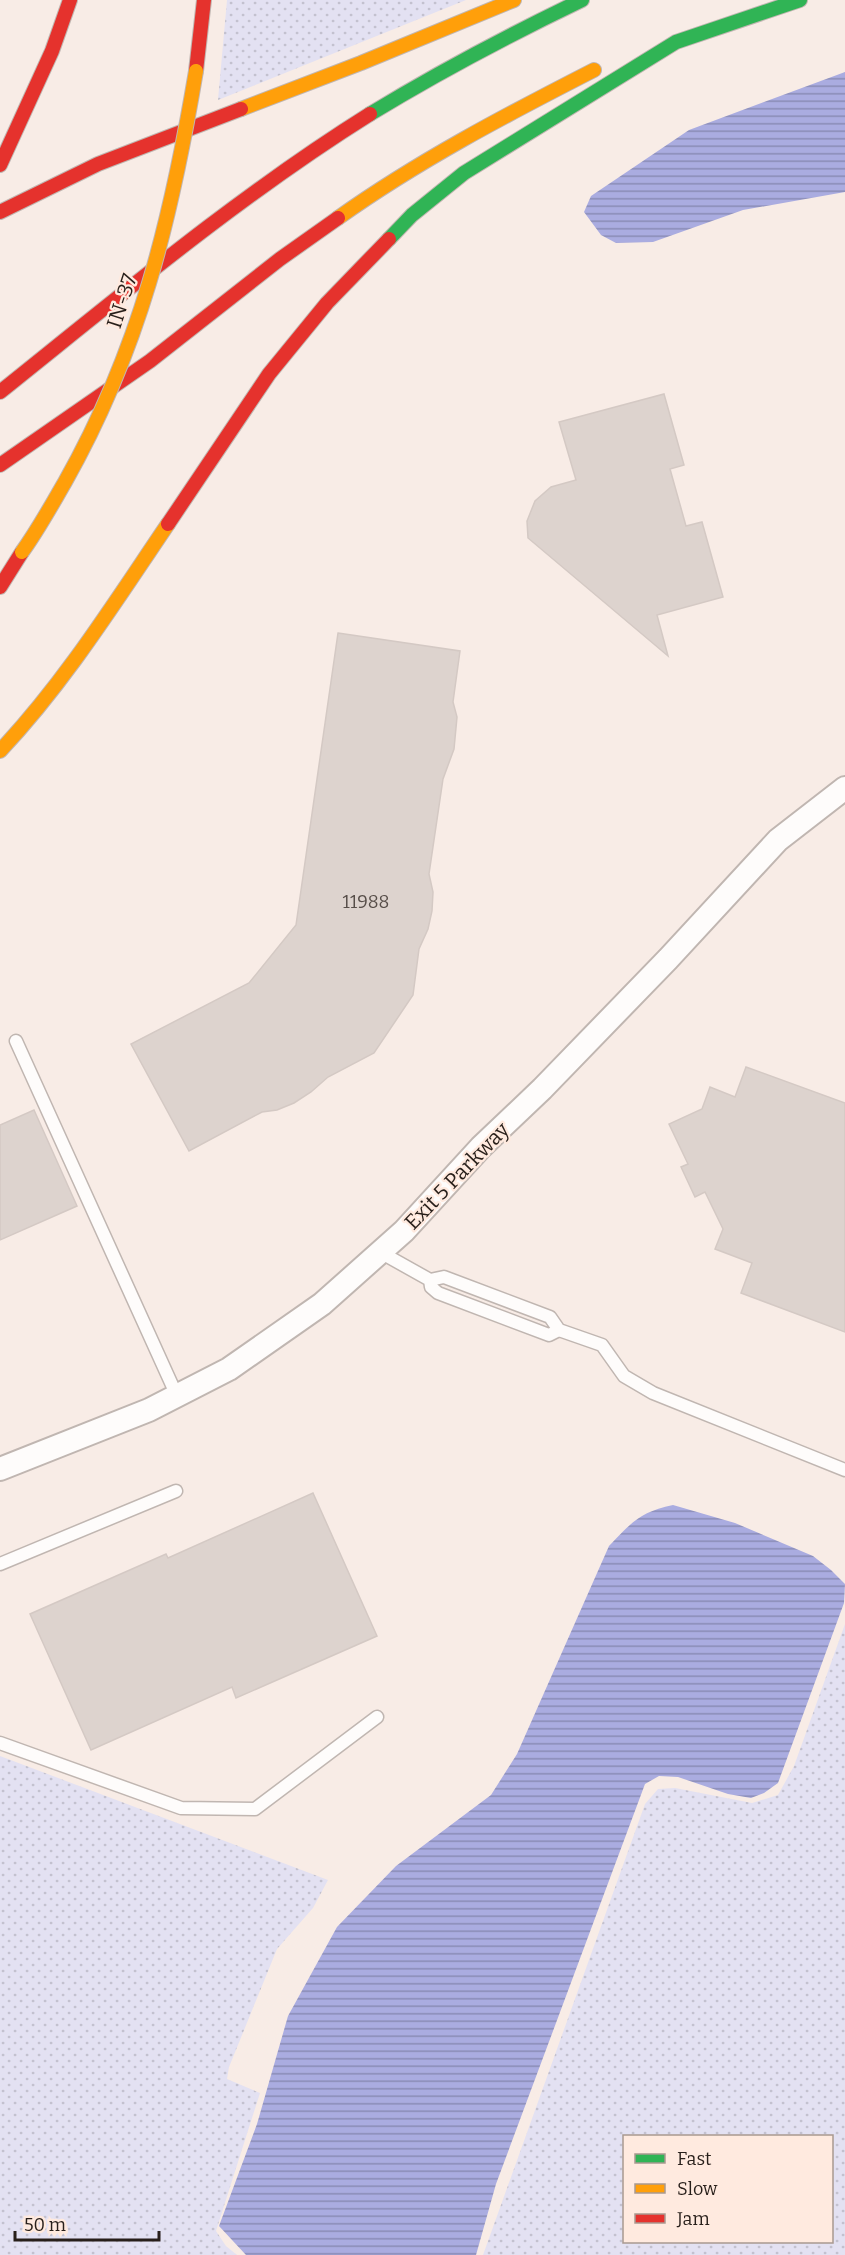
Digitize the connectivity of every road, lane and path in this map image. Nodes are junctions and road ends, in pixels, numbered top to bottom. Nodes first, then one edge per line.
1 (70, 0) edge
2 (204, 0) edge
3 (514, 0) edge
4 (582, 0) edge
5 (800, 0) edge
6 (734, 8) dead end
7 (630, 54) dead end
8 (609, 63) dead end
9 (0, 165) edge
10 (0, 212) edge
11 (0, 392) edge
12 (0, 465) edge
13 (0, 587) edge
14 (0, 751) edge
15 (845, 788) edge
16 (16, 1041) dead end
17 (380, 1252) junction
18 (177, 1396) junction
19 (0, 1469) edge
20 (845, 1470) edge
21 (176, 1491) dead end
22 (0, 1564) edge
23 (377, 1717) dead end
24 (0, 1743) edge

1 - 9 highway
2 - 13 highway, IN-37, bridge
3 - 10 highway
4 - 11 highway
5 - 14 highway
6 - 7 highway
8 - 12 highway
15 - 17 street, Exit 5 Parkway
16 - 18 lane
17 - 18 street, Exit 5 Parkway
17 - 20 lane
18 - 19 street, Exit 5 Parkway
21 - 22 lane
23 - 24 lane

